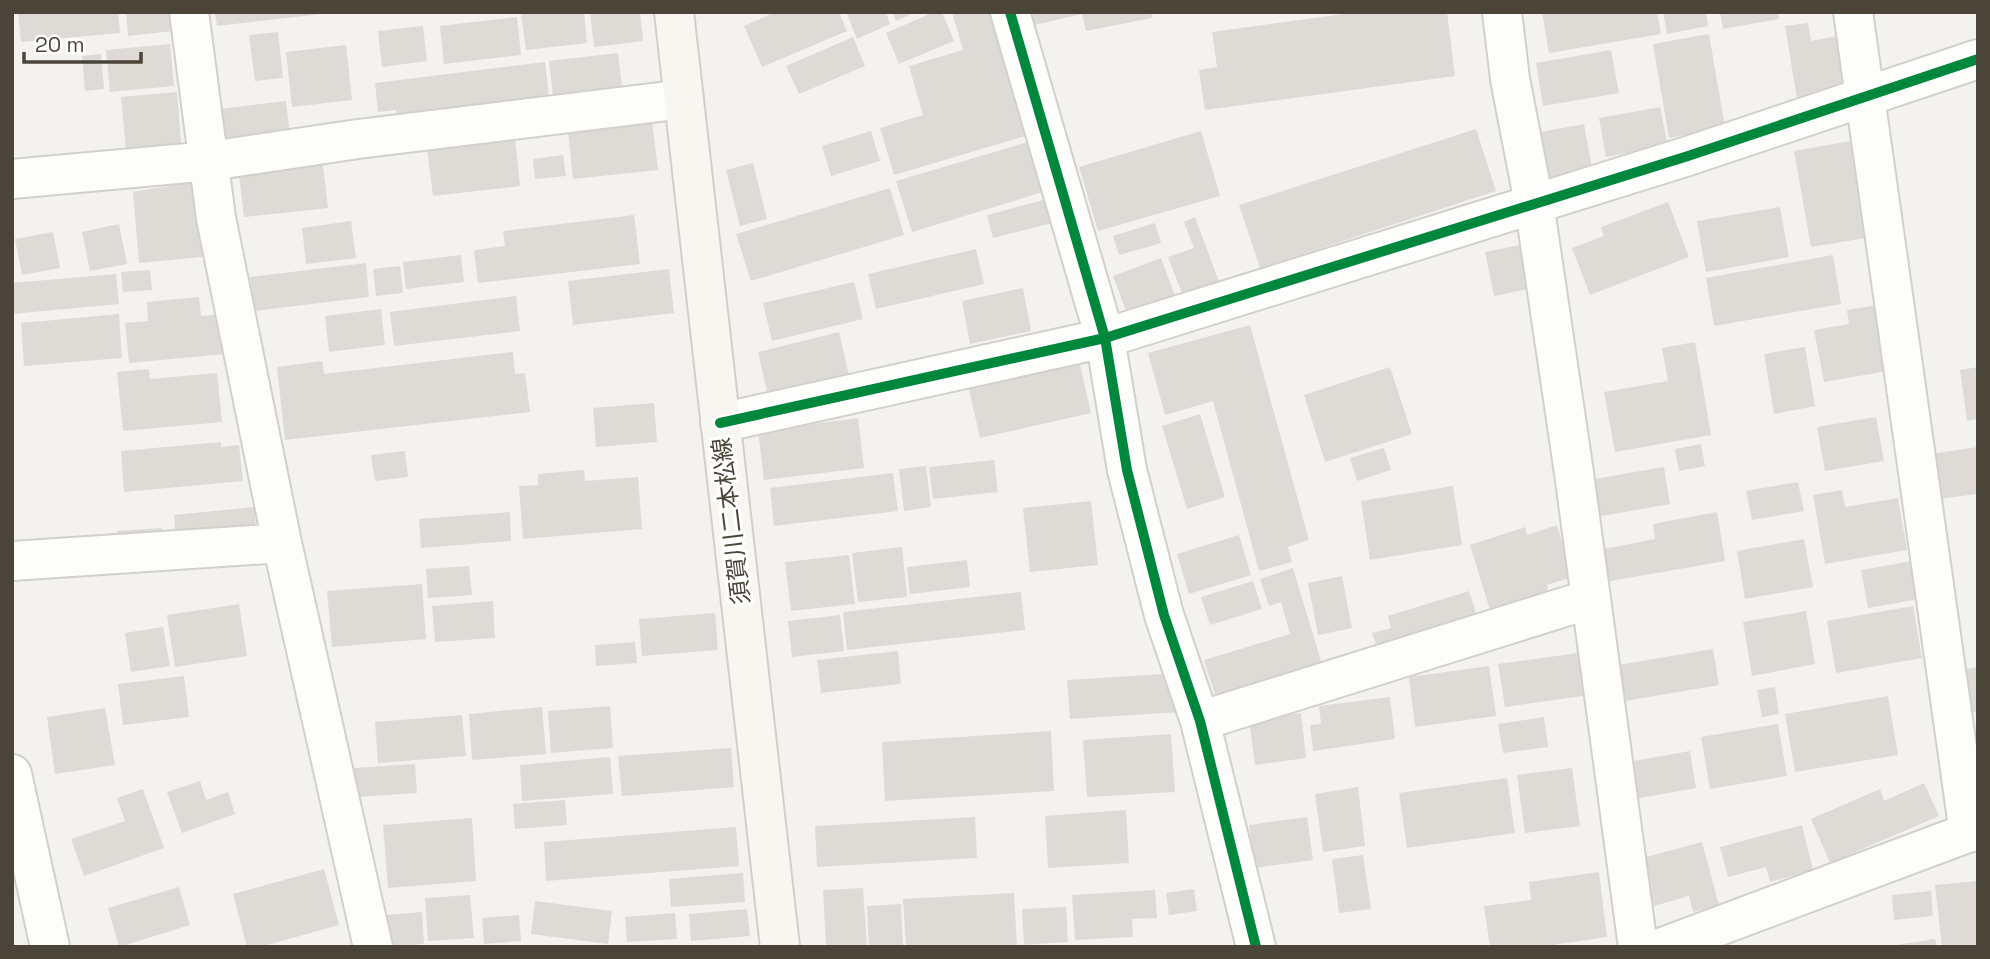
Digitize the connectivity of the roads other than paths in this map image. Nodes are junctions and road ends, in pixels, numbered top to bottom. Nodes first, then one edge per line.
1 (189, 12) edge
2 (674, 12) edge
3 (1010, 12) edge
4 (1502, 12) edge
5 (1853, 12) edge
6 (1978, 59) edge
7 (1866, 98) junction
8 (684, 99) junction
9 (210, 161) junction
10 (12, 179) edge
11 (1534, 204) junction
12 (1105, 338) junction
13 (720, 423) junction
14 (282, 542) junction
15 (12, 561) edge
16 (1590, 599) junction
17 (1200, 721) junction
18 (12, 774) edge
19 (1973, 831) edge
20 (50, 947) edge
21 (373, 947) edge
22 (780, 947) edge
23 (1256, 947) edge
24 (1638, 947) edge
25 (1664, 947) edge

1 - 9 street
2 - 8 main road, 須賀川二本松線
3 - 12 street
4 - 11 street
5 - 7 street
6 - 7 street
7 - 11 street
7 - 19 street
8 - 9 street
8 - 13 main road, 須賀川二本松線
9 - 10 street
9 - 14 street
11 - 12 street
11 - 16 street
12 - 13 street
12 - 17 street
13 - 22 main road, 須賀川二本松線
14 - 15 street
14 - 21 street
16 - 17 street
16 - 24 street
17 - 23 street
18 - 20 street
19 - 25 street

